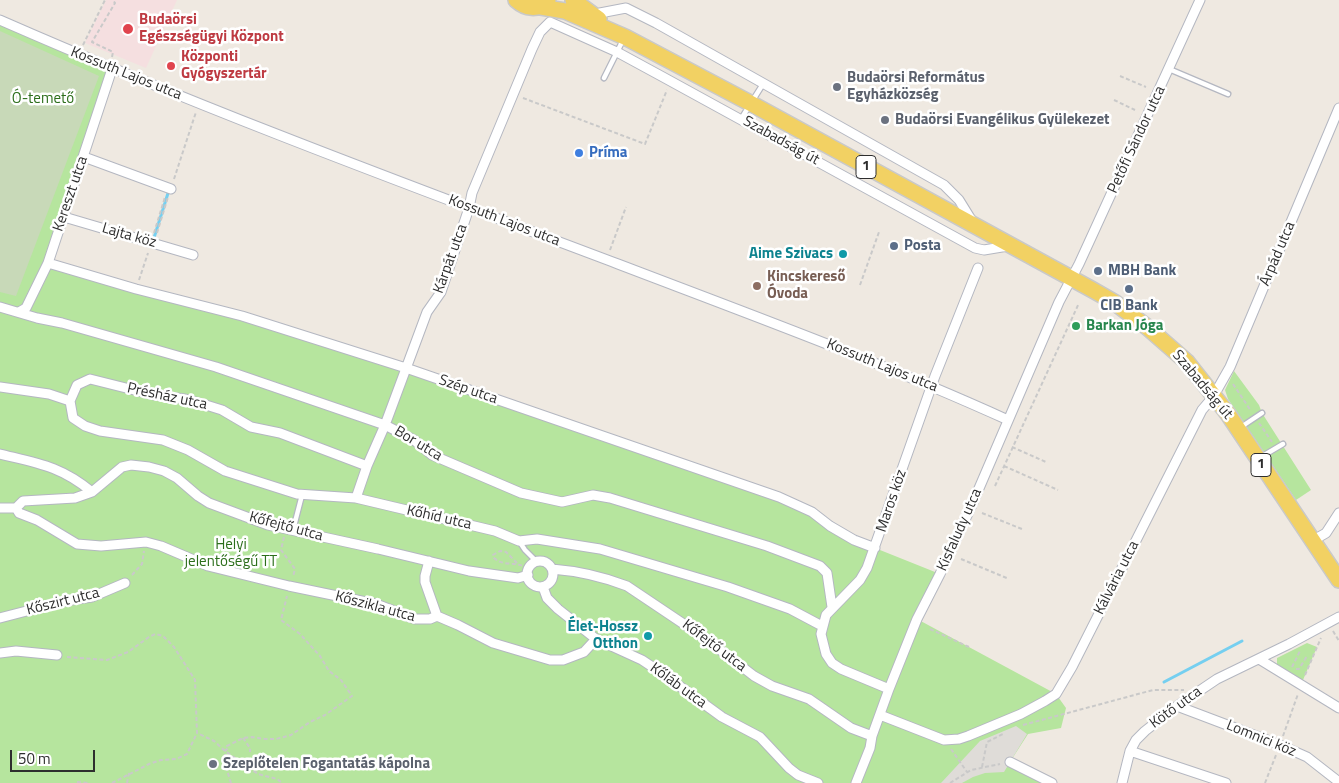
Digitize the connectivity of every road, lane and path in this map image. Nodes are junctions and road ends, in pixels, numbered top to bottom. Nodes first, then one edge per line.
1 (105, 0) edge
2 (113, 0) edge
3 (516, 0) edge
4 (573, 0) edge
5 (1200, 0) edge
6 (545, 3) edge
7 (596, 17) junction
8 (0, 20) edge
9 (550, 22) joint
10 (625, 37) junction
11 (83, 45) dead end
12 (617, 52) junction
13 (112, 57) dead end
14 (112, 69) junction
15 (1169, 69) junction
16 (1120, 76) dead end
17 (604, 78) dead end
18 (670, 81) junction
19 (763, 84) junction
20 (1146, 87) dead end
21 (513, 94) junction
22 (1228, 94) dead end
23 (1114, 100) dead end
24 (199, 103) junction
25 (750, 103) junction
26 (1339, 108) edge
27 (1135, 110) dead end
28 (741, 118) junction
29 (84, 157) junction
30 (169, 189) junction
31 (626, 206) dead end
32 (469, 208) junction
33 (64, 217) junction
34 (981, 230) junction
35 (879, 232) dead end
36 (151, 242) junction
37 (875, 242) junction
38 (879, 243) dead end
39 (1012, 246) junction
40 (610, 250) dead end
41 (193, 255) dead end
42 (48, 263) junction
43 (978, 268) dead end
44 (1072, 279) junction
45 (860, 285) dead end
46 (1079, 303) dead end
47 (0, 307) edge
48 (19, 312) junction
49 (406, 368) junction
50 (1226, 374) junction
51 (932, 386) junction
52 (0, 387) edge
53 (1213, 397) junction
54 (1241, 397) dead end
55 (70, 401) junction
56 (1262, 413) dead end
57 (1008, 420) junction
58 (385, 425) junction
59 (1237, 429) junction
60 (1283, 444) dead end
61 (1012, 447) junction
62 (0, 454) edge
63 (1257, 459) junction
64 (1046, 462) dead end
65 (368, 466) junction
66 (1004, 466) junction
67 (994, 486) dead end
68 (1058, 490) dead end
69 (92, 492) junction
70 (302, 495) junction
71 (356, 498) junction
72 (0, 508) edge
73 (16, 508) junction
74 (982, 512) dead end
75 (1339, 513) edge
76 (1022, 529) dead end
77 (290, 531) junction
78 (519, 540) junction
79 (1312, 541) junction
80 (146, 542) junction
81 (876, 548) junction
82 (961, 559) dead end
83 (429, 561) junction
84 (537, 562) junction
85 (517, 563) junction
86 (552, 569) junction
87 (529, 572) junction
88 (1009, 579) dead end
89 (1339, 580) edge
90 (125, 583) joint
91 (289, 586) junction
92 (543, 586) junction
93 (832, 607) junction
94 (437, 616) junction
95 (0, 618) edge
96 (1335, 621) edge
97 (822, 626) junction
98 (930, 629) dead end
99 (596, 639) junction
100 (969, 647) dead end
101 (1300, 651) dead end
102 (0, 653) edge
103 (57, 655) joint
104 (1307, 656) dead end
105 (1259, 659) junction
106 (1302, 684) junction
107 (889, 689) junction
108 (1201, 690) junction
109 (1177, 706) junction
110 (1339, 708) edge
111 (880, 715) junction
112 (1021, 726) dead end
113 (1008, 730) dead end
114 (197, 733) junction
115 (872, 736) junction
116 (243, 738) junction
117 (944, 740) junction
118 (1280, 745) junction
119 (225, 751) junction
120 (250, 752) dead end
121 (1130, 752) junction
122 (243, 762) junction
123 (1010, 762) joint
124 (225, 764) junction
125 (982, 767) junction
126 (967, 772) junction
127 (128, 773) junction
128 (1339, 782) edge
129 (78, 783) edge
130 (88, 783) edge
131 (112, 783) edge
132 (127, 783) edge
133 (231, 783) edge
134 (282, 783) edge
135 (818, 783) edge
136 (856, 783) edge
137 (950, 783) edge
138 (1052, 783) edge
139 (1122, 783) edge
140 (1226, 783) edge
141 (1265, 783) edge

1 - 11 path
2 - 13 path
3 - 6 main road, 1
4 - 7 main road, Szabadság út / 1
5 - 15 street, Petőfi Sándor utca
6 - 10 main road, Szabadság út / 1
7 - 10 main road, Szabadság út / 1
7 - 19 street, Szabadság út
8 - 14 street, Kossuth Lajos utca
9 - 12 street, Szabadság út
9 - 21 street, Kárpát utca
10 - 12 lane
10 - 25 main road, Szabadság út / 1
12 - 17 lane
12 - 18 street, Szabadság út
14 - 24 street, Kossuth Lajos utca
14 - 29 street, Kereszt utca
15 - 22 lane
15 - 44 street, Petőfi Sándor utca
16 - 20 path
18 - 21 path
18 - 28 street, Szabadság út
19 - 25 lane
19 - 34 street, Szabadság út
21 - 32 street, Kárpát utca
23 - 27 path
24 - 30 path
24 - 32 street, Kossuth Lajos utca
25 - 28 lane
25 - 34 main road, Szabadság út / 1
26 - 50 street, Árpád utca
28 - 39 street, Szabadság út
29 - 30 street
29 - 33 street, Kereszt utca
30 - 36 path
31 - 40 path
32 - 49 street, Kárpát utca
32 - 51 street, Kossuth Lajos utca
33 - 36 street, Lajta köz
33 - 42 street, Kereszt utca
34 - 39 main road, Szabadság út / 1
35 - 37 path
36 - 41 street, Lajta köz
37 - 38 path
37 - 45 path
39 - 44 main road, Szabadság út / 1
42 - 48 street, Kereszt utca
42 - 49 street, Szép utca
43 - 51 street, Maros köz
44 - 53 main road, Szabadság út / 1
44 - 57 street, Kisfaludy utca
46 - 61 path
47 - 48 street, Bor utca
48 - 58 street, Bor utca
49 - 58 street, Kárpát utca
49 - 81 street, Szép utca
50 - 53 street, Árpád utca
50 - 54 path
51 - 57 street, Kossuth Lajos utca
51 - 81 street, Maros köz
52 - 55 street
53 - 59 main road, Szabadság út / 1
53 - 117 street, Kálvária utca
55 - 65 street, Présház utca
55 - 70 street, Kőhíd utca
56 - 59 lane
57 - 107 street, Kisfaludy utca
58 - 65 street, Kárpát utca
58 - 93 street, Bor utca
59 - 63 main road, Szabadság út / 1
60 - 63 lane
61 - 64 path
61 - 66 path
62 - 69 street
63 - 79 main road, Szabadság út / 1
65 - 71 street, Kárpát utca
66 - 67 path
66 - 68 path
69 - 73 street
69 - 77 street, Kőfejtő utca
70 - 71 street, Kőhíd utca
70 - 77 lane
71 - 78 street, Kőhíd utca
72 - 73 street
73 - 80 street
74 - 76 path
75 - 79 street
77 - 83 street, Kőfejtő utca
77 - 91 path
78 - 84 lane
78 - 97 street, Kőhíd utca
79 - 89 main road, Szabadság út / 1
80 - 90 path
80 - 91 street, Kőszikla utca
81 - 93 street, Maros köz
82 - 88 path
83 - 87 street, Kőfejtő utca
83 - 94 street
84 - 86 street
84 - 87 street
85 - 85 path
85 - 87 path
86 - 92 street
86 - 115 street, Kőfejtő utca
87 - 92 street
90 - 95 street, Kőszirt utca
91 - 94 street, Kőszikla utca
91 - 116 path
92 - 99 street, Kőláb utca
93 - 97 street, Maros köz
94 - 99 street, Kőszikla utca
96 - 105 street, Kötő utca
96 - 106 path
97 - 107 street
98 - 100 path
99 - 135 street, Kőláb utca
101 - 104 path
102 - 103 street
103 - 114 path
105 - 106 street
105 - 108 street, Kötő utca
106 - 110 street
106 - 118 path
107 - 111 street, Kisfaludy utca
108 - 109 street, Kötő utca
108 - 112 path
109 - 118 street, Lomnici köz
109 - 121 street, Kötő utca
111 - 115 street, Kisfaludy utca
111 - 117 street
113 - 125 path
114 - 119 path
114 - 127 path
115 - 136 street, Kisfaludy utca
116 - 119 path
116 - 120 path
117 - 126 path
118 - 128 street, Lomnici köz
118 - 141 path
119 - 122 path
119 - 124 path
121 - 139 street, Kötő utca
121 - 140 street
122 - 124 path
122 - 134 path
123 - 125 path
123 - 138 street
124 - 133 path
125 - 126 path
126 - 137 path
127 - 131 path
127 - 132 path
129 - 130 path

